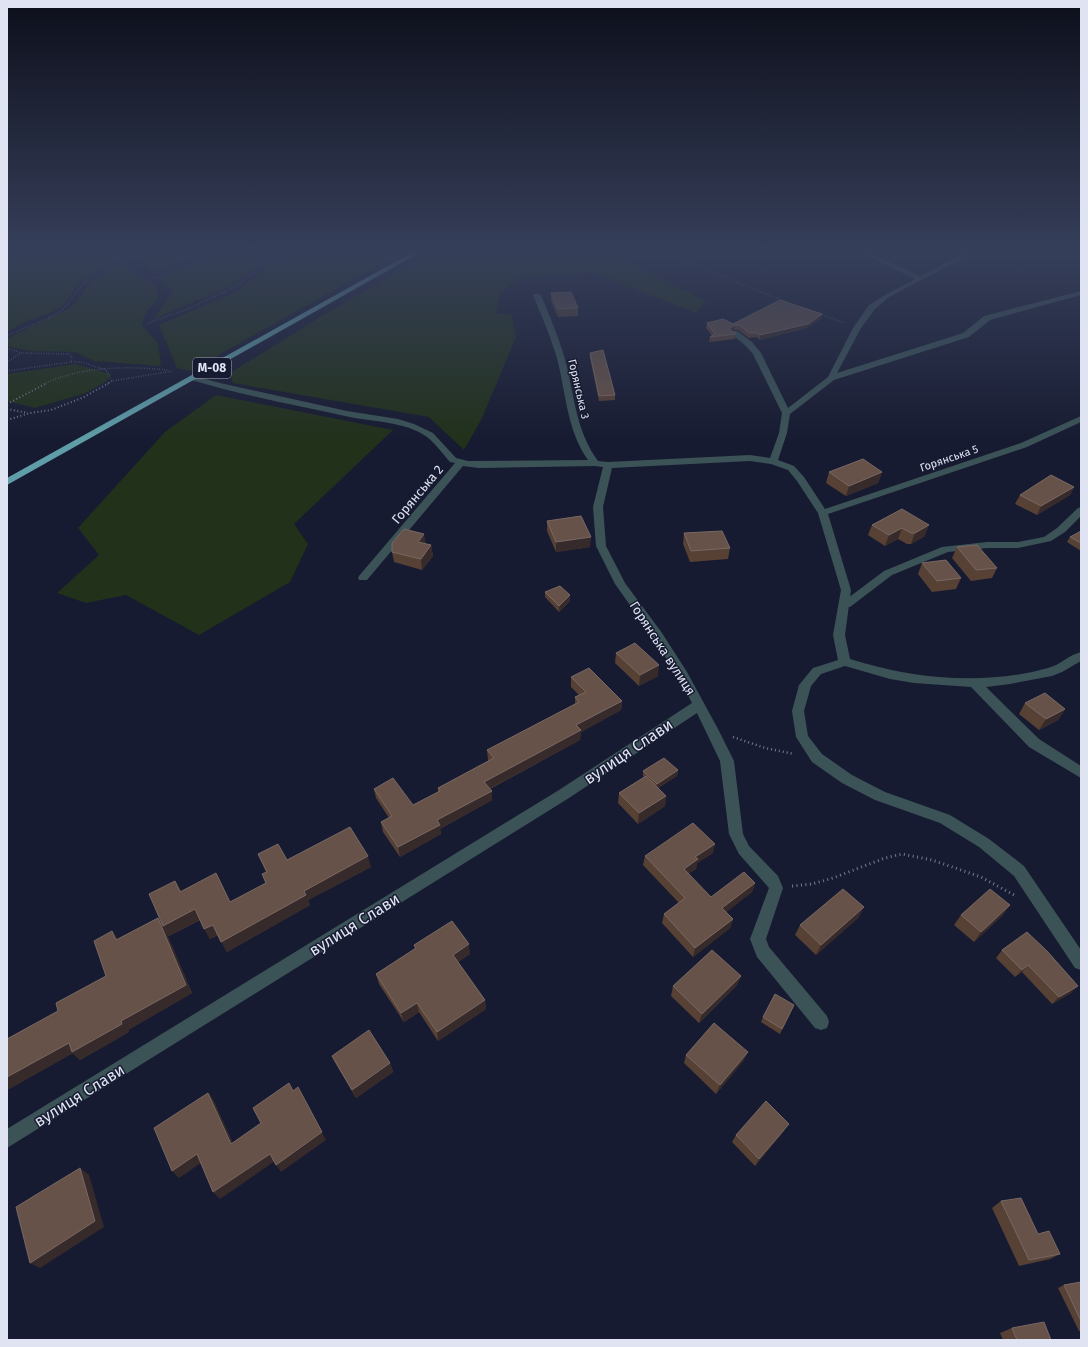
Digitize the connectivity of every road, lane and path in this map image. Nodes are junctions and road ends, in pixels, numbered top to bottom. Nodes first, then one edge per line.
1 (50, 316) edge
2 (168, 316) edge
3 (304, 316) edge
4 (545, 316) edge
5 (825, 316) edge
6 (866, 316) edge
7 (995, 316) edge
8 (148, 323) dead end
9 (857, 328) junction
10 (734, 333) edge
11 (7, 336) edge
12 (7, 348) edge
13 (21, 353) junction
14 (7, 362) edge
15 (71, 362) junction
16 (106, 370) junction
17 (7, 371) edge
18 (194, 378) junction
19 (830, 378) junction
20 (112, 381) junction
21 (7, 404) edge
22 (7, 409) edge
23 (30, 413) junction
24 (786, 414) junction
25 (1081, 419) edge
26 (7, 420) edge
27 (773, 461) junction
28 (460, 463) junction
29 (595, 463) junction
30 (608, 465) junction
31 (7, 482) edge
32 (1081, 510) edge
33 (823, 513) junction
34 (363, 578) dead end
35 (846, 604) junction
36 (1081, 656) edge
37 (845, 662) junction
38 (975, 683) junction
39 (699, 705) junction
40 (712, 729) junction
41 (818, 758) junction
42 (1081, 773) edge
43 (776, 888) junction
44 (1042, 906) junction
45 (1081, 963) edge
46 (821, 1022) dead end
47 (7, 1139) edge

1 - 11 path
2 - 8 path
3 - 18 highway, М-08
4 - 29 street, Горянська 3
5 - 9 path
6 - 9 street
7 - 19 street
9 - 19 street
10 - 24 street
12 - 13 path
13 - 14 path
13 - 15 path
15 - 16 path
15 - 17 path
16 - 20 path
16 - 20 path
16 - 21 path
18 - 28 street
18 - 31 highway, М-08
19 - 24 street
20 - 23 path
22 - 23 path
23 - 26 path
24 - 27 street
25 - 33 street, Горянська 5
27 - 30 street
27 - 33 street
28 - 29 street
28 - 34 street, Горянська 2
29 - 30 street
30 - 39 street, Горянська вулиця
32 - 35 street
33 - 35 street
35 - 37 street
36 - 38 street
37 - 38 street
37 - 41 street
38 - 42 street
39 - 40 street, Горянська вулиця
39 - 47 street, вулиця Слави
40 - 41 path
40 - 43 street, Горянська вулиця
41 - 44 street
43 - 44 path
43 - 46 street
44 - 45 street

